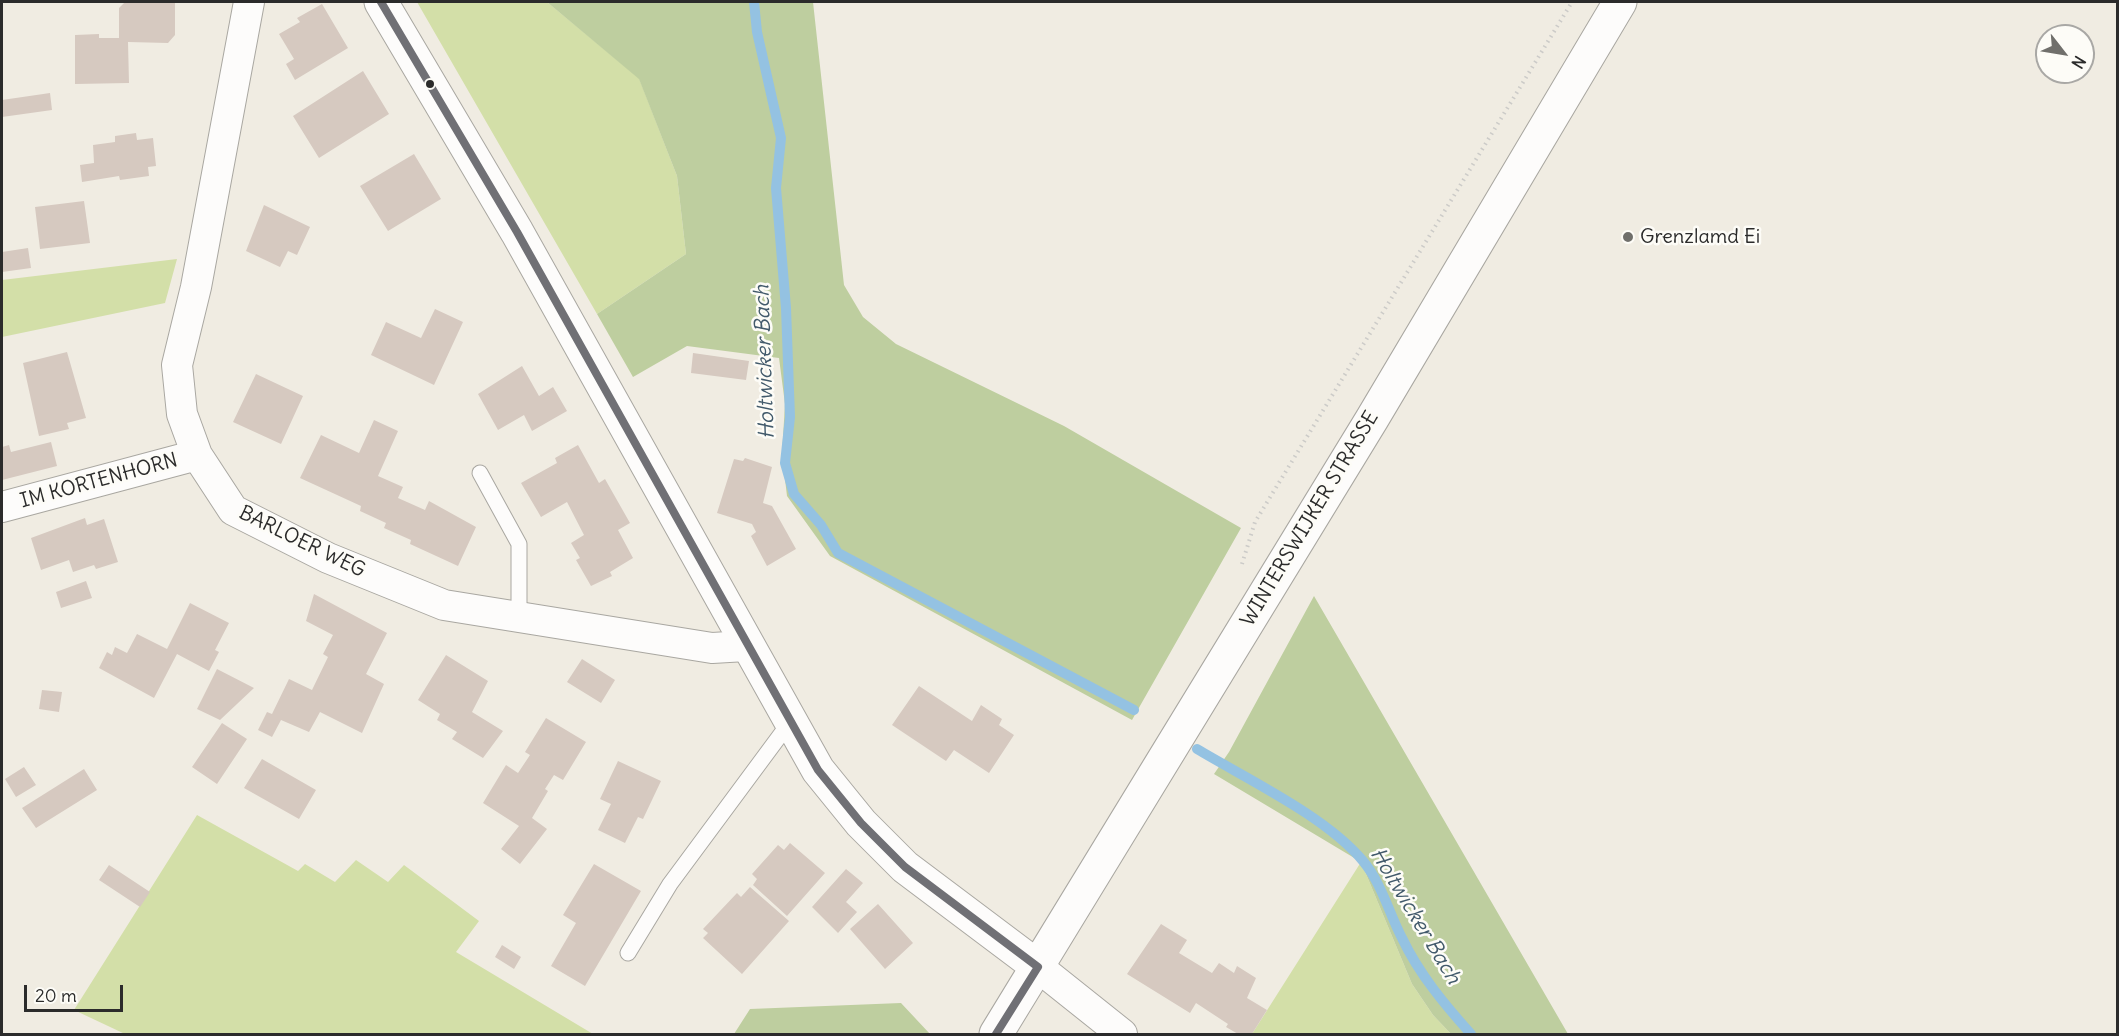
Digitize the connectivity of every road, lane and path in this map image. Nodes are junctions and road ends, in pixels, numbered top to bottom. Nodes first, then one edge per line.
1 (249, 2) edge
2 (381, 2) edge
3 (1572, 2) edge
4 (1620, 2) edge
5 (197, 455) junction
6 (480, 473) dead end
7 (2, 507) edge
8 (1239, 576) dead end
9 (519, 617) junction
10 (746, 646) junction
11 (790, 722) junction
12 (628, 953) dead end
13 (1038, 967) junction
14 (996, 1035) edge
15 (1122, 1035) edge

1 - 5 street, BARLOER WEG
2 - 10 main road
3 - 8 path
4 - 13 main road, WINTERSWIJKER STRASSE
5 - 7 street, IM KORTENHORN
5 - 9 street, BARLOER WEG
6 - 9 lane
9 - 10 street, BARLOER WEG
10 - 11 main road
11 - 12 lane
11 - 13 main road
13 - 14 main road, WINTERSWIJKER STRASSE
13 - 15 street

